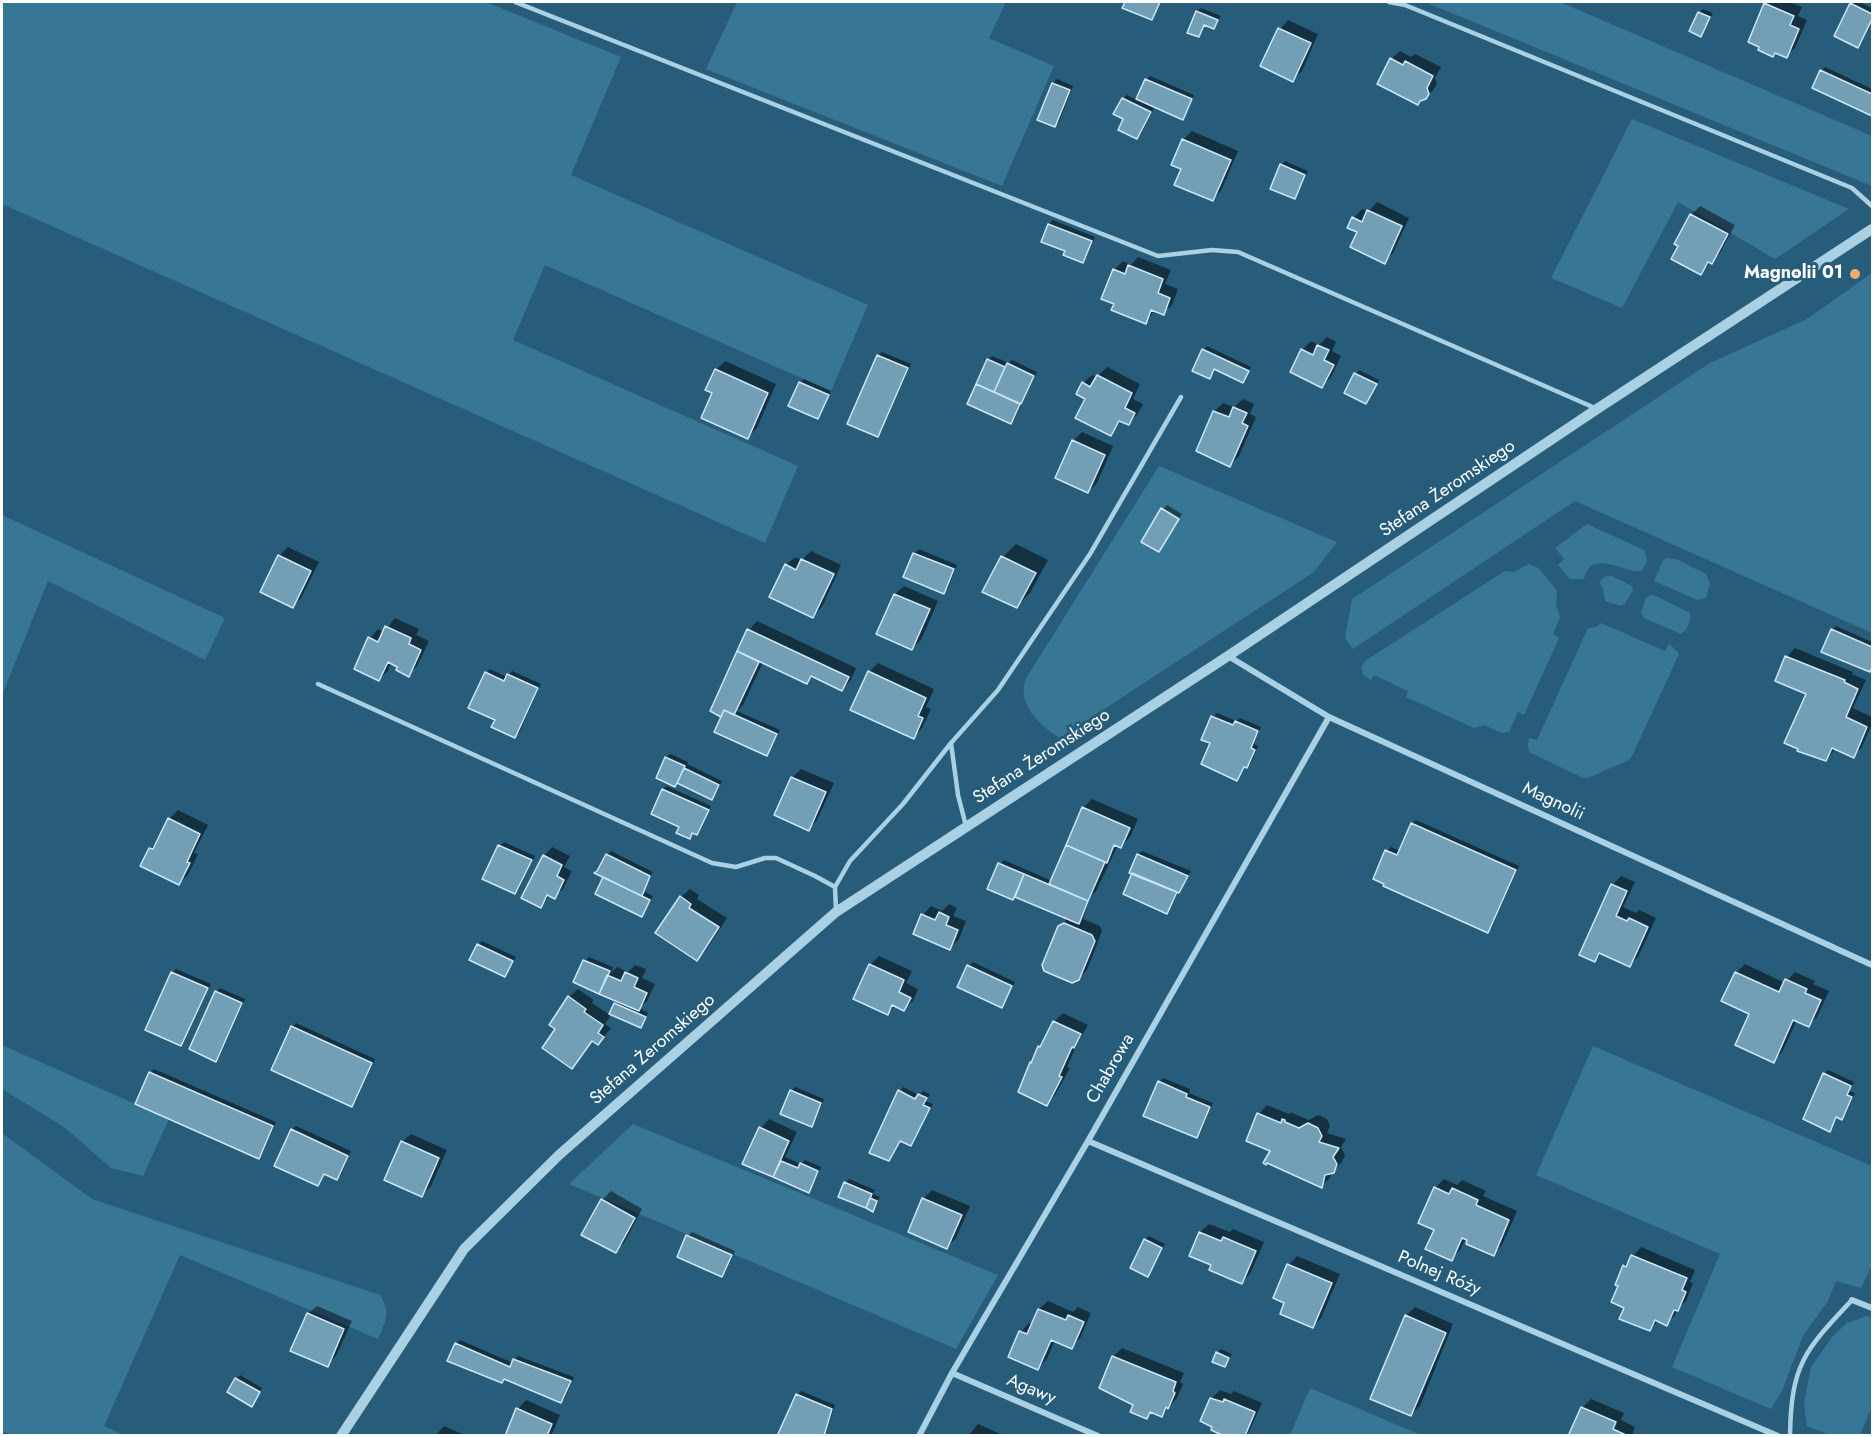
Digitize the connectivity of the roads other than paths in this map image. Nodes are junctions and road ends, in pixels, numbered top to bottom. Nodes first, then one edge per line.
1 (515, 2) edge
2 (1389, 2) edge
3 (1872, 206) edge
4 (1872, 229) edge
5 (1180, 397) dead end
6 (1597, 409) junction
7 (1228, 656) junction
8 (318, 684) dead end
9 (1329, 717) junction
10 (951, 743) junction
11 (966, 826) junction
12 (835, 887) junction
13 (836, 912) junction
14 (1872, 965) edge
15 (1088, 1141) junction
16 (1852, 1300) joint
17 (1872, 1308) edge
18 (952, 1372) junction
19 (341, 1436) edge
20 (919, 1436) edge
21 (1098, 1436) edge
22 (1778, 1436) edge
23 (1790, 1436) edge

1 - 6 lane
2 - 3 lane
4 - 6 street, Stefana Żeromskiego
5 - 10 lane
6 - 7 street, Stefana Żeromskiego
7 - 9 street, Magnolii
7 - 11 street, Stefana Żeromskiego
8 - 12 lane
9 - 14 street, Magnolii
9 - 15 street, Chabrowa
10 - 11 lane
10 - 12 lane
11 - 13 street, Stefana Żeromskiego
12 - 13 lane
13 - 19 street, Stefana Żeromskiego
15 - 18 street, Chabrowa
15 - 22 street, Polnej Róży
16 - 17 street
16 - 23 lane
18 - 20 street, Chabrowa
18 - 21 street, Agawy

